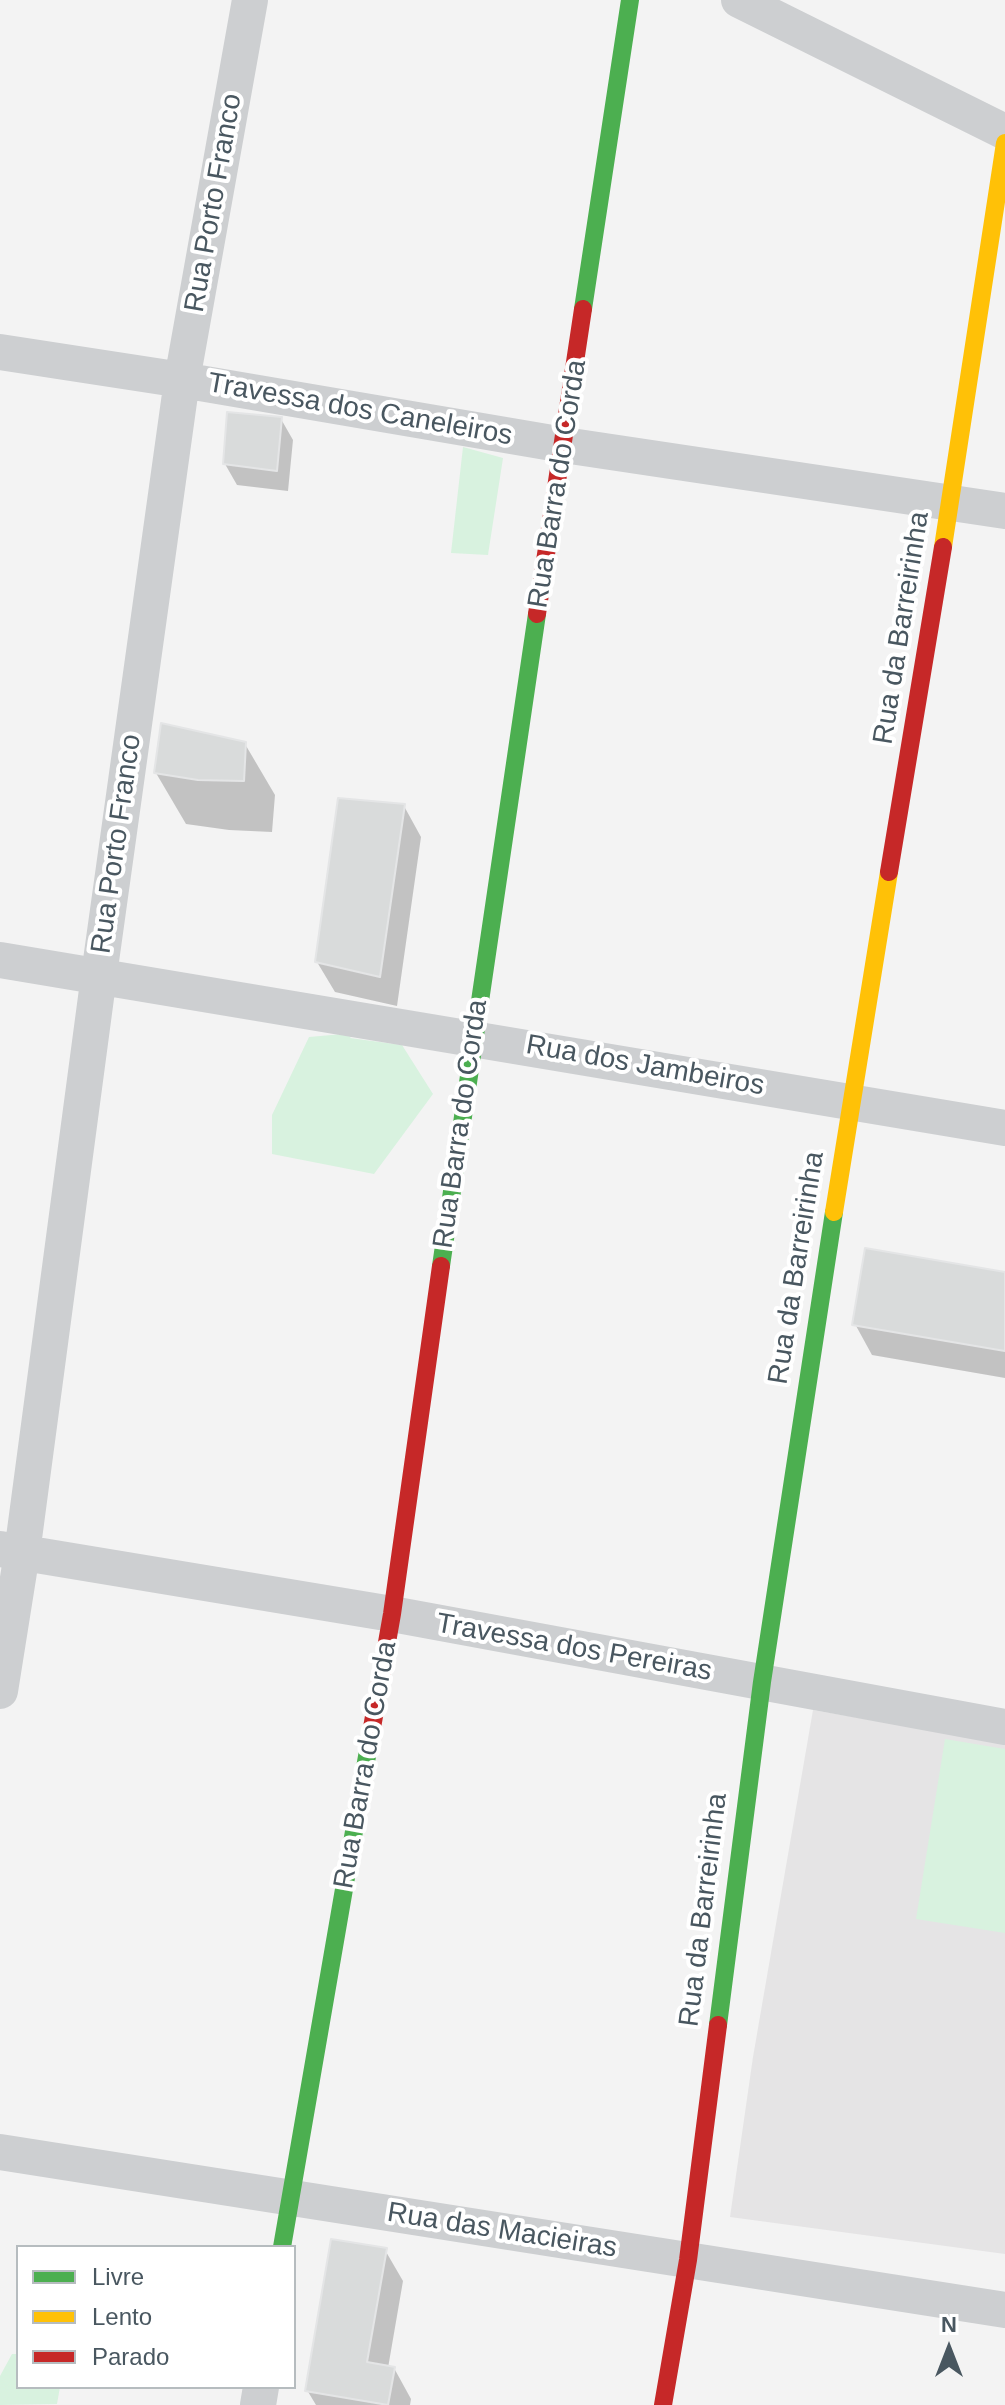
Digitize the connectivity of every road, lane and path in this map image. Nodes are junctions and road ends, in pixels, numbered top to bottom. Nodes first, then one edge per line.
1 (250, 0) edge
2 (630, 0) edge
3 (739, 0) edge
4 (777, 7) edge
5 (1005, 132) edge
6 (1005, 143) edge
7 (0, 352) edge
8 (182, 380) junction
9 (564, 445) junction
10 (951, 501) junction
11 (1005, 511) edge
12 (0, 960) edge
13 (99, 975) junction
14 (473, 1037) junction
15 (851, 1101) junction
16 (1005, 1128) edge
17 (11, 1551) edge
18 (392, 1614) junction
19 (762, 1682) junction
20 (0, 1691) edge
21 (1005, 1727) edge
22 (0, 2152) edge
23 (290, 2198) junction
24 (282, 2245) edge
25 (688, 2260) junction
26 (1005, 2310) edge
27 (663, 2405) edge

1 - 8 street, Rua Porto Franco
2 - 9 street, Rua Barra do Corda
3 - 4 street
4 - 5 street
6 - 10 street, Rua da Barreirinha
7 - 8 street, Travessa dos Caneleiros
8 - 9 street, Travessa dos Caneleiros
8 - 13 street, Rua Porto Franco
9 - 10 street, Travessa dos Caneleiros
9 - 14 street, Rua Barra do Corda
10 - 11 street, Travessa dos Caneleiros
10 - 15 street, Rua da Barreirinha
12 - 13 street, Rua dos Jambeiros
13 - 14 street, Rua dos Jambeiros
13 - 17 street, Rua Porto Franco
14 - 15 street, Rua dos Jambeiros
14 - 18 street, Rua Barra do Corda
15 - 16 street, Rua dos Jambeiros
15 - 19 street, Rua da Barreirinha
17 - 18 street, Travessa dos Pereiras
17 - 20 street, Rua Porto Franco
18 - 19 street, Travessa dos Pereiras
18 - 23 street, Rua Barra do Corda
19 - 21 street, Travessa dos Pereiras
19 - 25 street, Rua da Barreirinha
22 - 23 street, Rua das Macieiras
23 - 24 street, Rua Barra do Corda
23 - 25 street, Rua das Macieiras
25 - 26 street, Rua das Macieiras
25 - 27 street, Rua da Barreirinha

